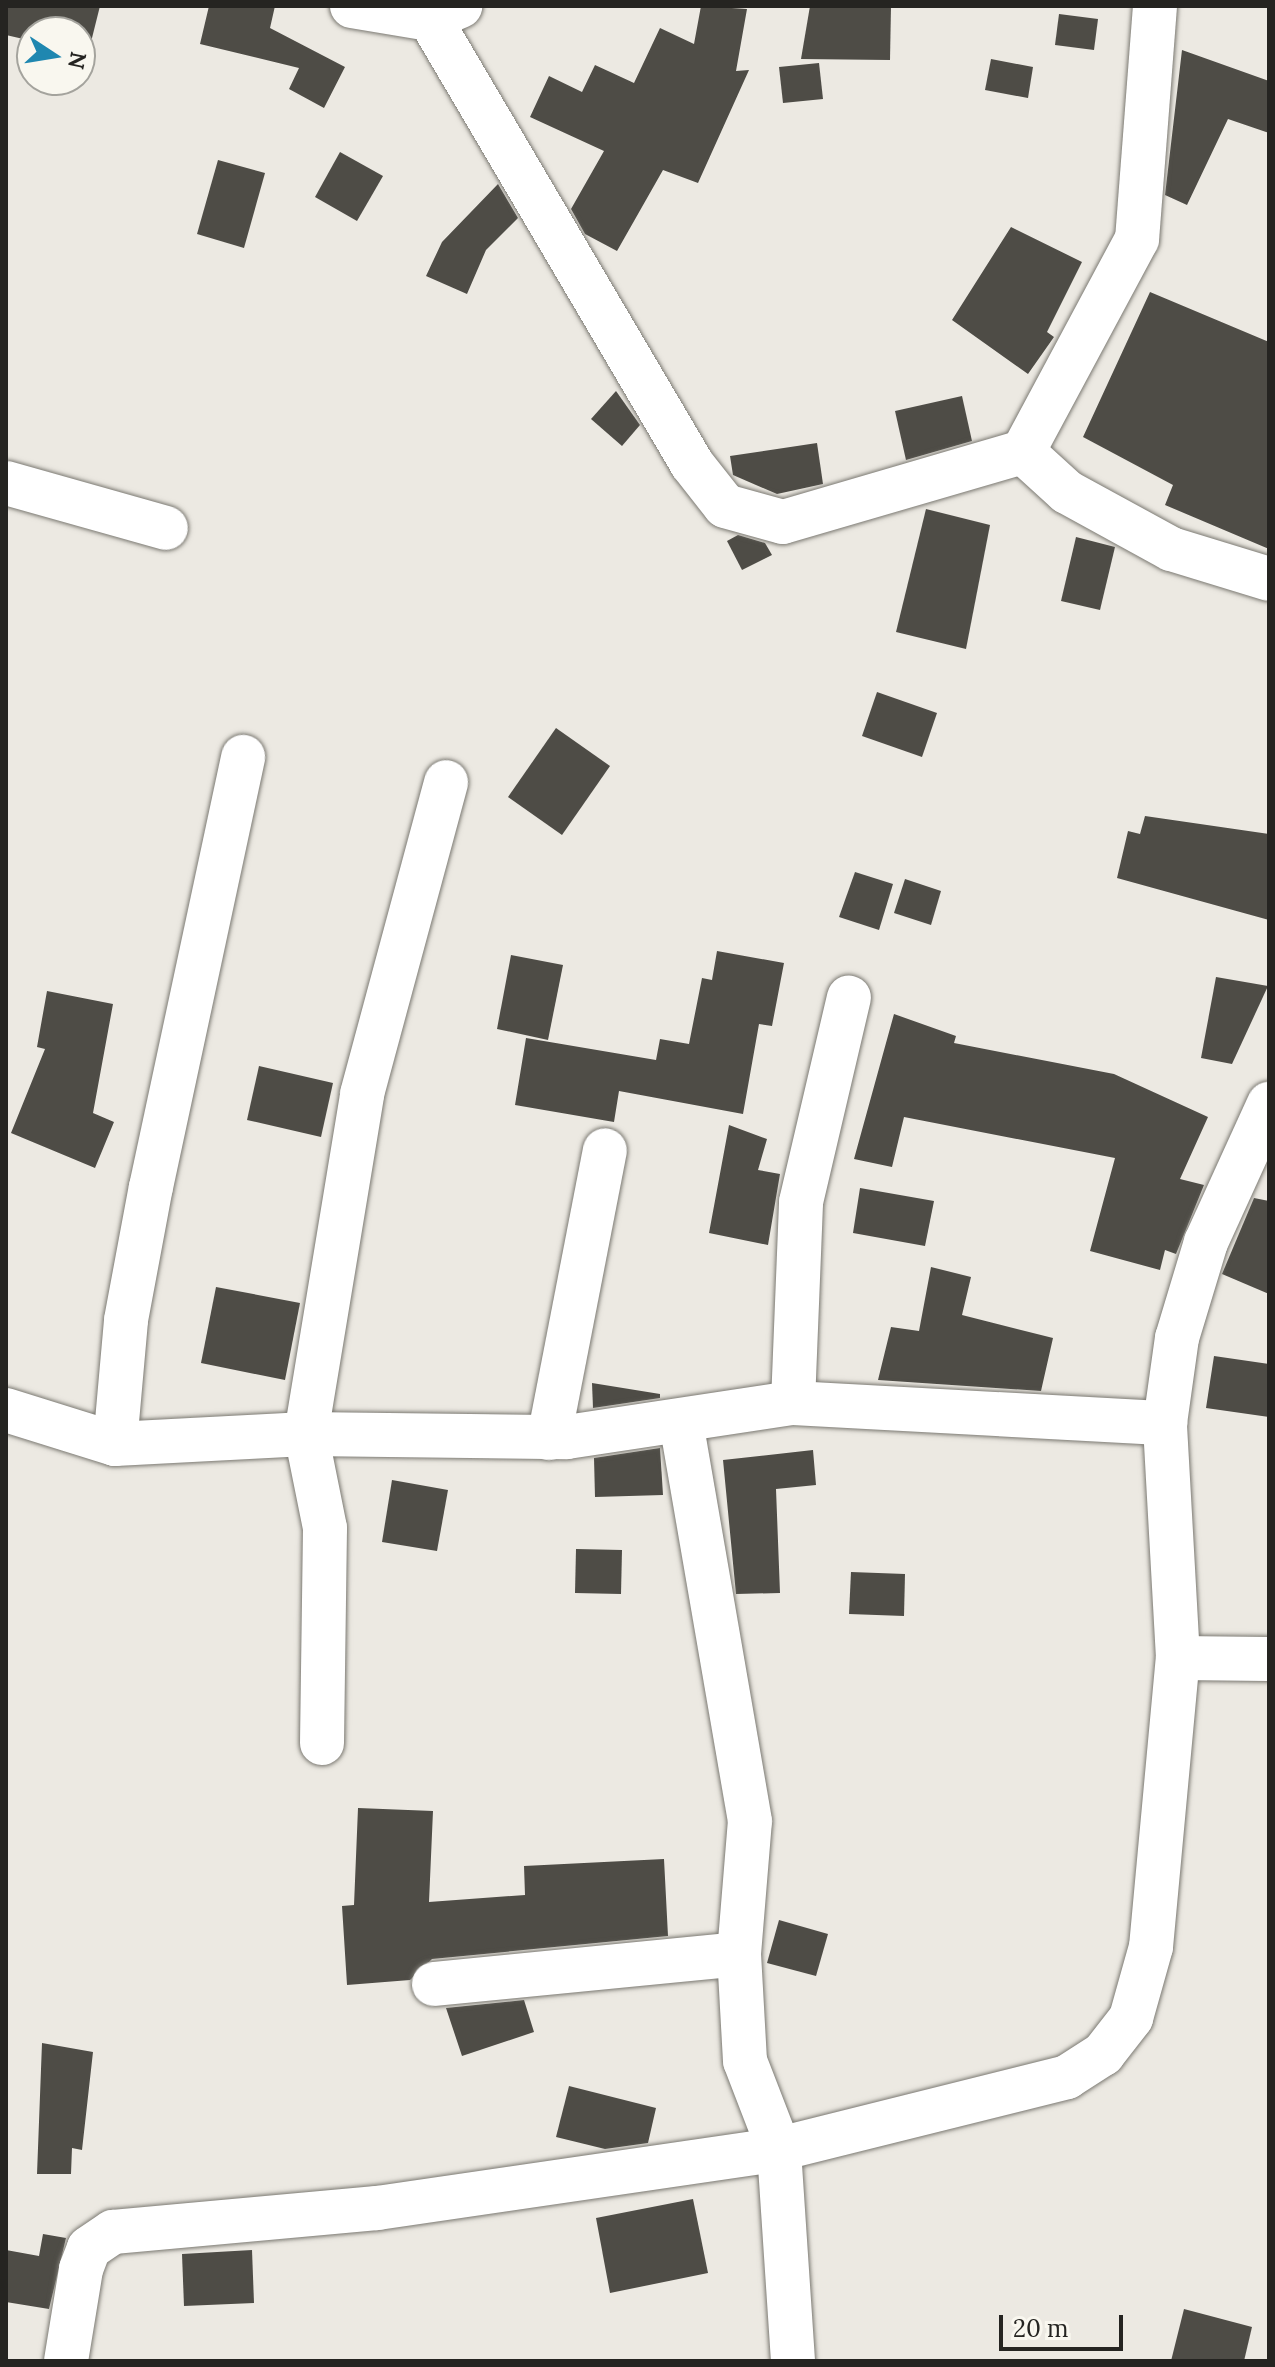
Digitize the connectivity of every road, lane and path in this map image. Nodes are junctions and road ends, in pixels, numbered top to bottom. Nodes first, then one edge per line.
1 (352, 6) edge
2 (1155, 6) edge
3 (445, 12) edge
4 (1023, 452) junction
5 (6, 483) edge
6 (166, 528) dead end
7 (1269, 579) edge
8 (243, 757) dead end
9 (446, 782) dead end
10 (849, 998) dead end
11 (1269, 1104) edge
12 (605, 1150) dead end
13 (793, 1403) junction
14 (6, 1410) edge
15 (681, 1423) junction
16 (1165, 1423) junction
17 (306, 1434) junction
18 (549, 1438) junction
19 (115, 1444) junction
20 (1178, 1658) junction
21 (1269, 1659) edge
22 (322, 1743) dead end
23 (739, 1954) junction
24 (434, 1984) dead end
25 (779, 2149) junction
26 (66, 2361) edge
27 (793, 2361) edge

1 - 3 street
2 - 4 street
3 - 4 street
4 - 7 street
5 - 6 street
8 - 19 street
9 - 17 street
10 - 13 street
11 - 16 street
12 - 18 street
13 - 15 street
13 - 16 street
14 - 19 street
15 - 18 street
15 - 23 street
16 - 20 street
17 - 18 street
17 - 19 street
17 - 22 street
20 - 21 street
20 - 25 street
23 - 24 street
23 - 25 street
25 - 26 street
25 - 27 street

